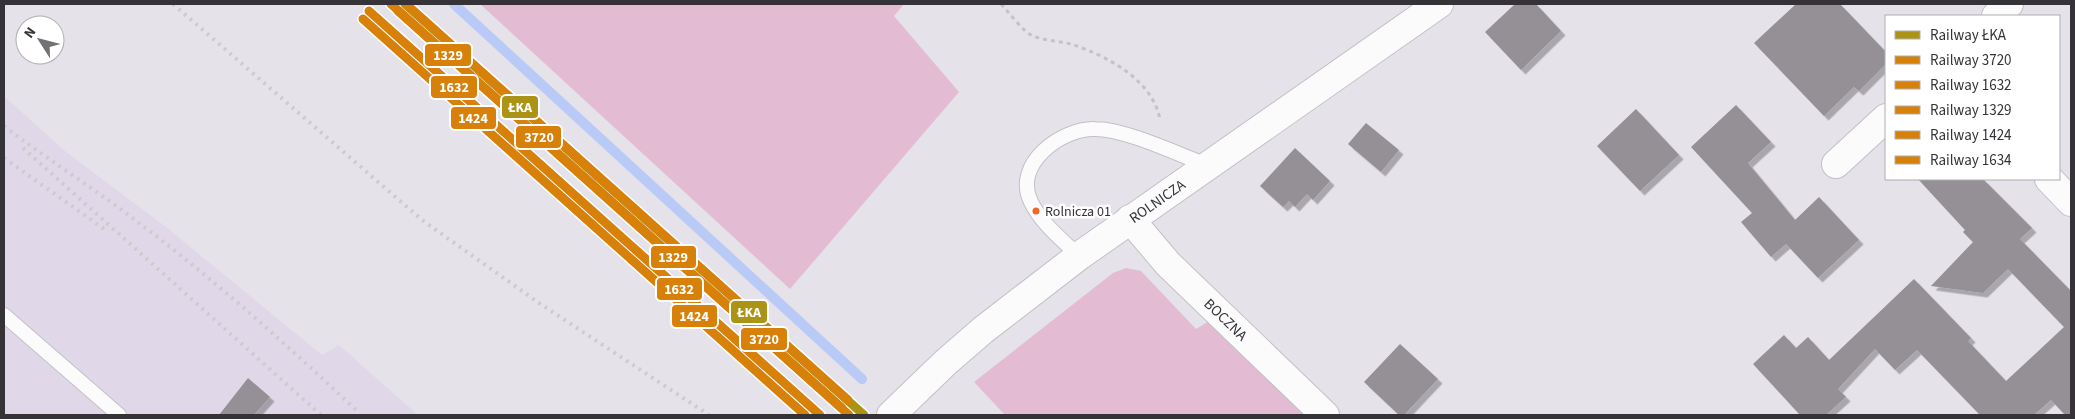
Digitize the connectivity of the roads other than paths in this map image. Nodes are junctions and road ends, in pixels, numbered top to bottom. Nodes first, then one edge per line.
1 (1439, 4) edge
2 (2009, 4) edge
3 (1997, 15) edge
4 (1885, 119) edge
5 (1836, 164) dead end
6 (1207, 165) junction
7 (2050, 180) edge
8 (2071, 202) edge
9 (1130, 219) junction
10 (1078, 256) junction
11 (4, 315) edge
12 (119, 415) edge
13 (891, 415) edge
14 (1325, 415) edge

1 - 6 street, ROLNICZA
2 - 3 street
4 - 5 street
6 - 9 street, ROLNICZA
6 - 10 lane
7 - 8 street
9 - 10 street, ROLNICZA
9 - 14 street, BOCZNA
10 - 13 street, ROLNICZA
11 - 12 lane

